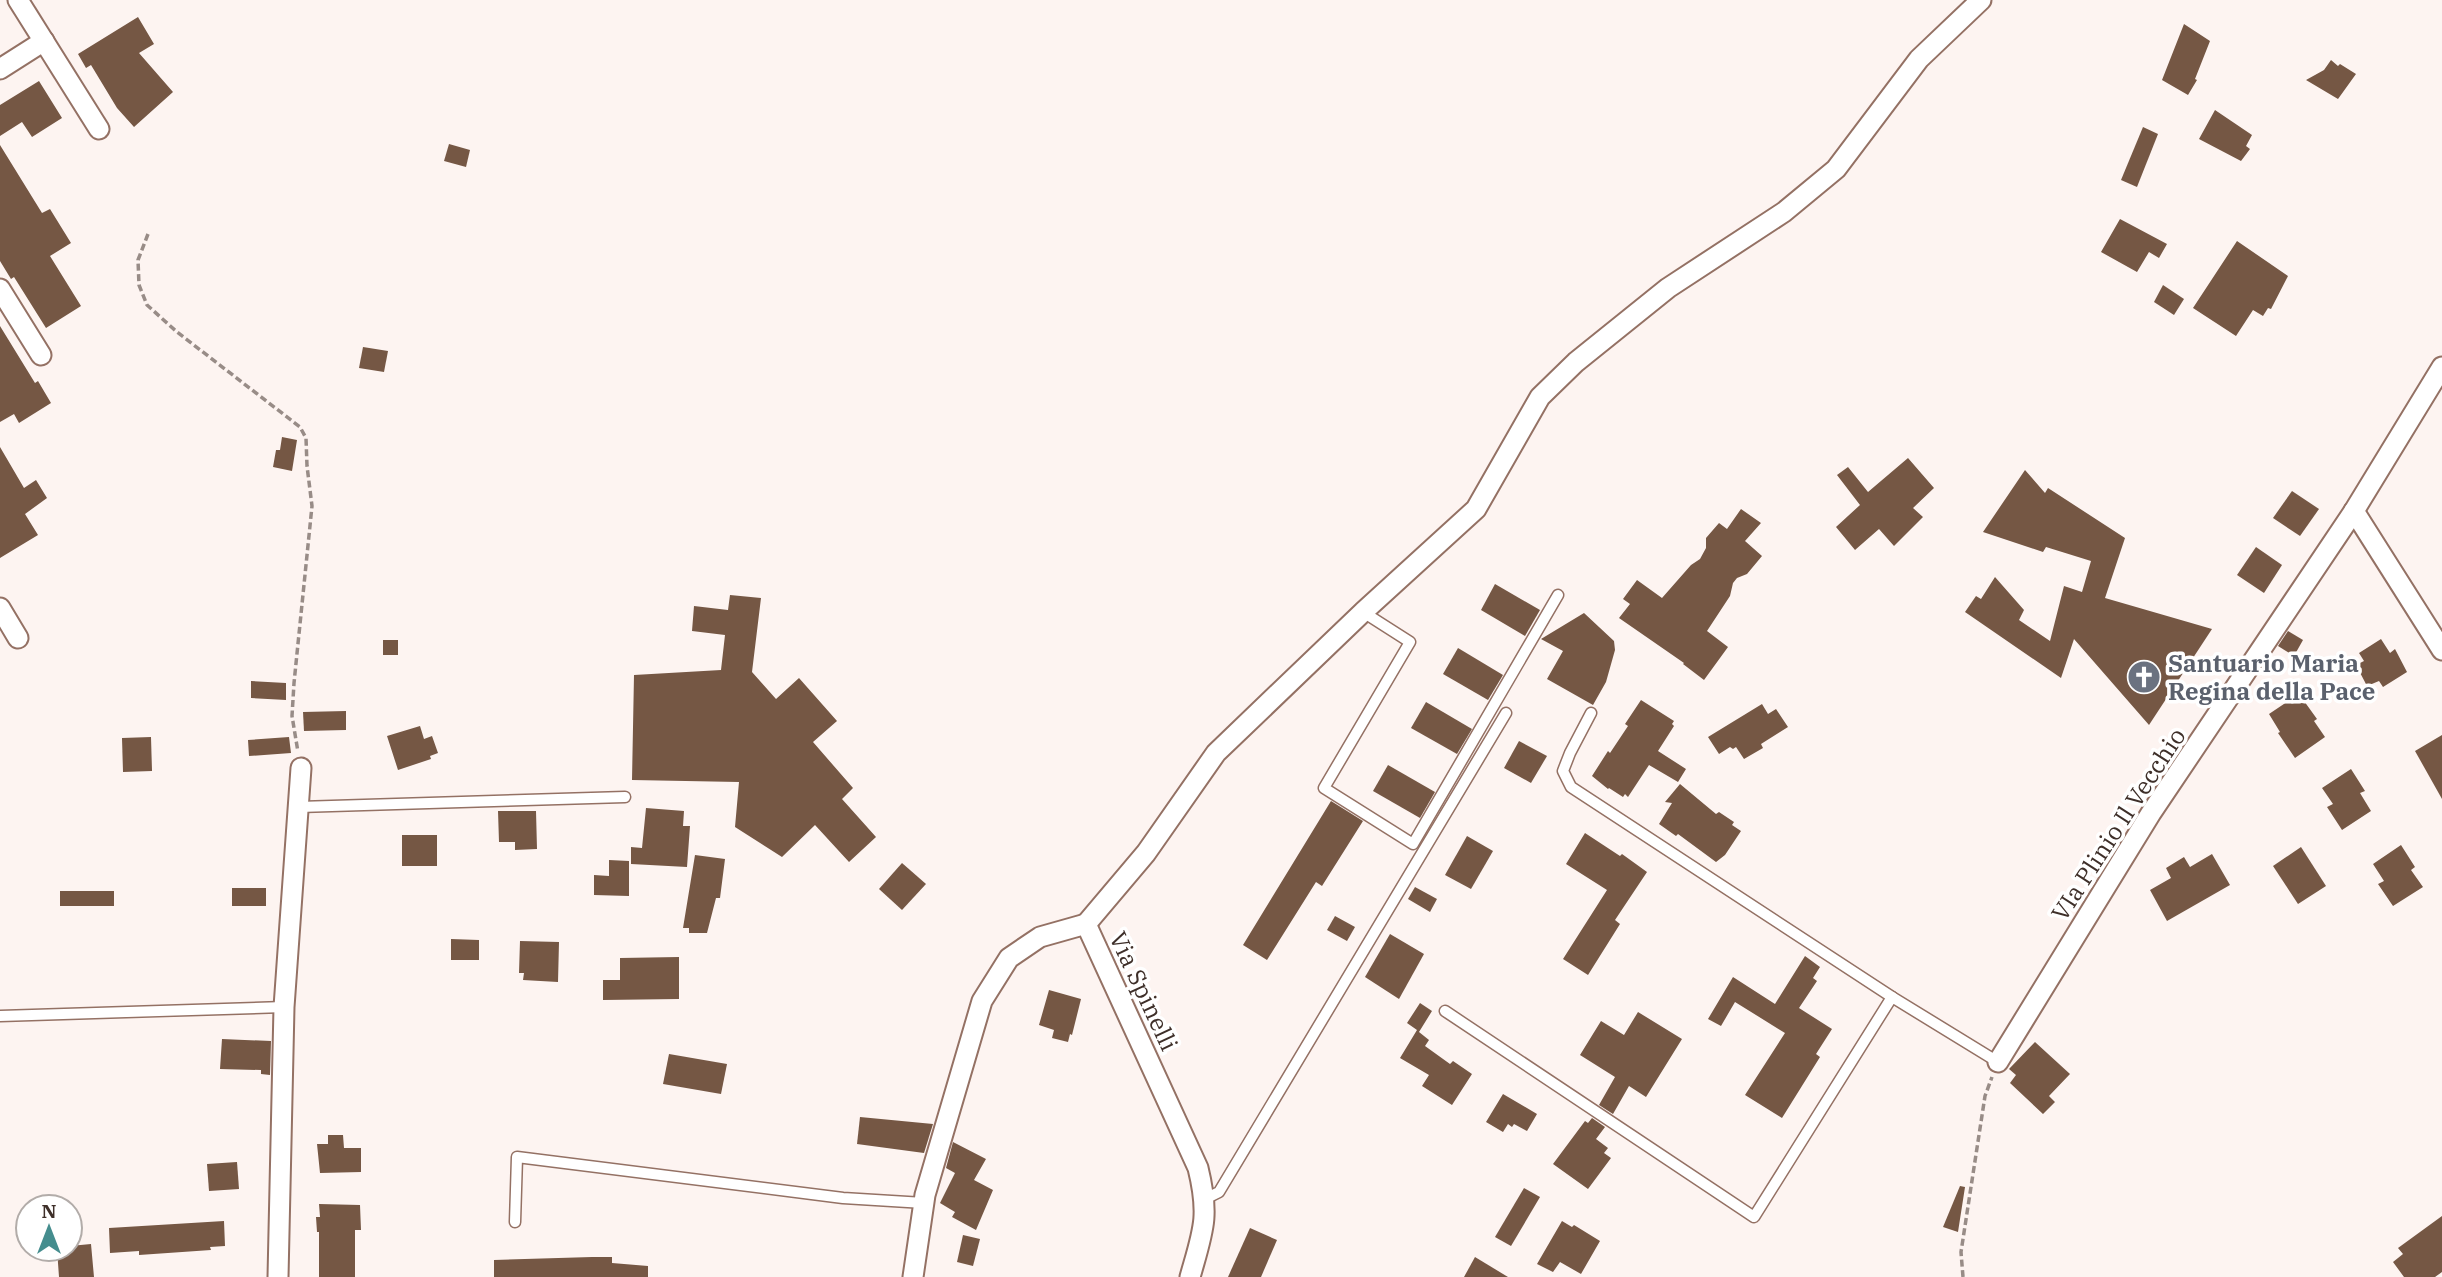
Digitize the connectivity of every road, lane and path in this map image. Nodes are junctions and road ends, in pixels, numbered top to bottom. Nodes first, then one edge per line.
1 (18, 0) edge
2 (1981, 0) edge
3 (44, 41) junction
4 (0, 69) edge
5 (99, 129) dead end
6 (148, 234) dead end
7 (0, 289) edge
8 (41, 355) dead end
9 (2442, 367) edge
10 (2354, 512) junction
11 (1558, 595) dead end
12 (0, 608) edge
13 (1363, 612) junction
14 (18, 638) dead end
15 (2442, 650) edge
16 (1506, 713) dead end
17 (1591, 713) dead end
18 (301, 768) joint
19 (625, 797) dead end
20 (299, 807) junction
21 (1086, 924) junction
22 (1892, 997) junction
23 (284, 1007) junction
24 (1444, 1011) dead end
25 (0, 1016) edge
26 (1998, 1062) junction
27 (1205, 1199) junction
28 (924, 1203) junction
29 (515, 1222) dead end
30 (278, 1277) edge
31 (913, 1277) edge
32 (1190, 1277) edge
33 (1963, 1277) edge

1 - 3 street
2 - 13 street
3 - 4 street
3 - 5 street
6 - 18 path
7 - 8 street
9 - 10 street, VIa Plinio Il Vecchio
10 - 15 street
10 - 26 street, VIa Plinio Il Vecchio
11 - 13 lane
12 - 14 street
13 - 21 street
16 - 27 lane
17 - 22 lane
18 - 20 street
19 - 20 lane
20 - 23 street
21 - 27 street, Via Spinelli
21 - 28 street, Via Spinelli
22 - 24 lane
22 - 26 lane
23 - 25 lane
23 - 30 street
26 - 33 path
27 - 32 street, Via Spinelli
28 - 29 lane
28 - 31 street, Via Spinelli

